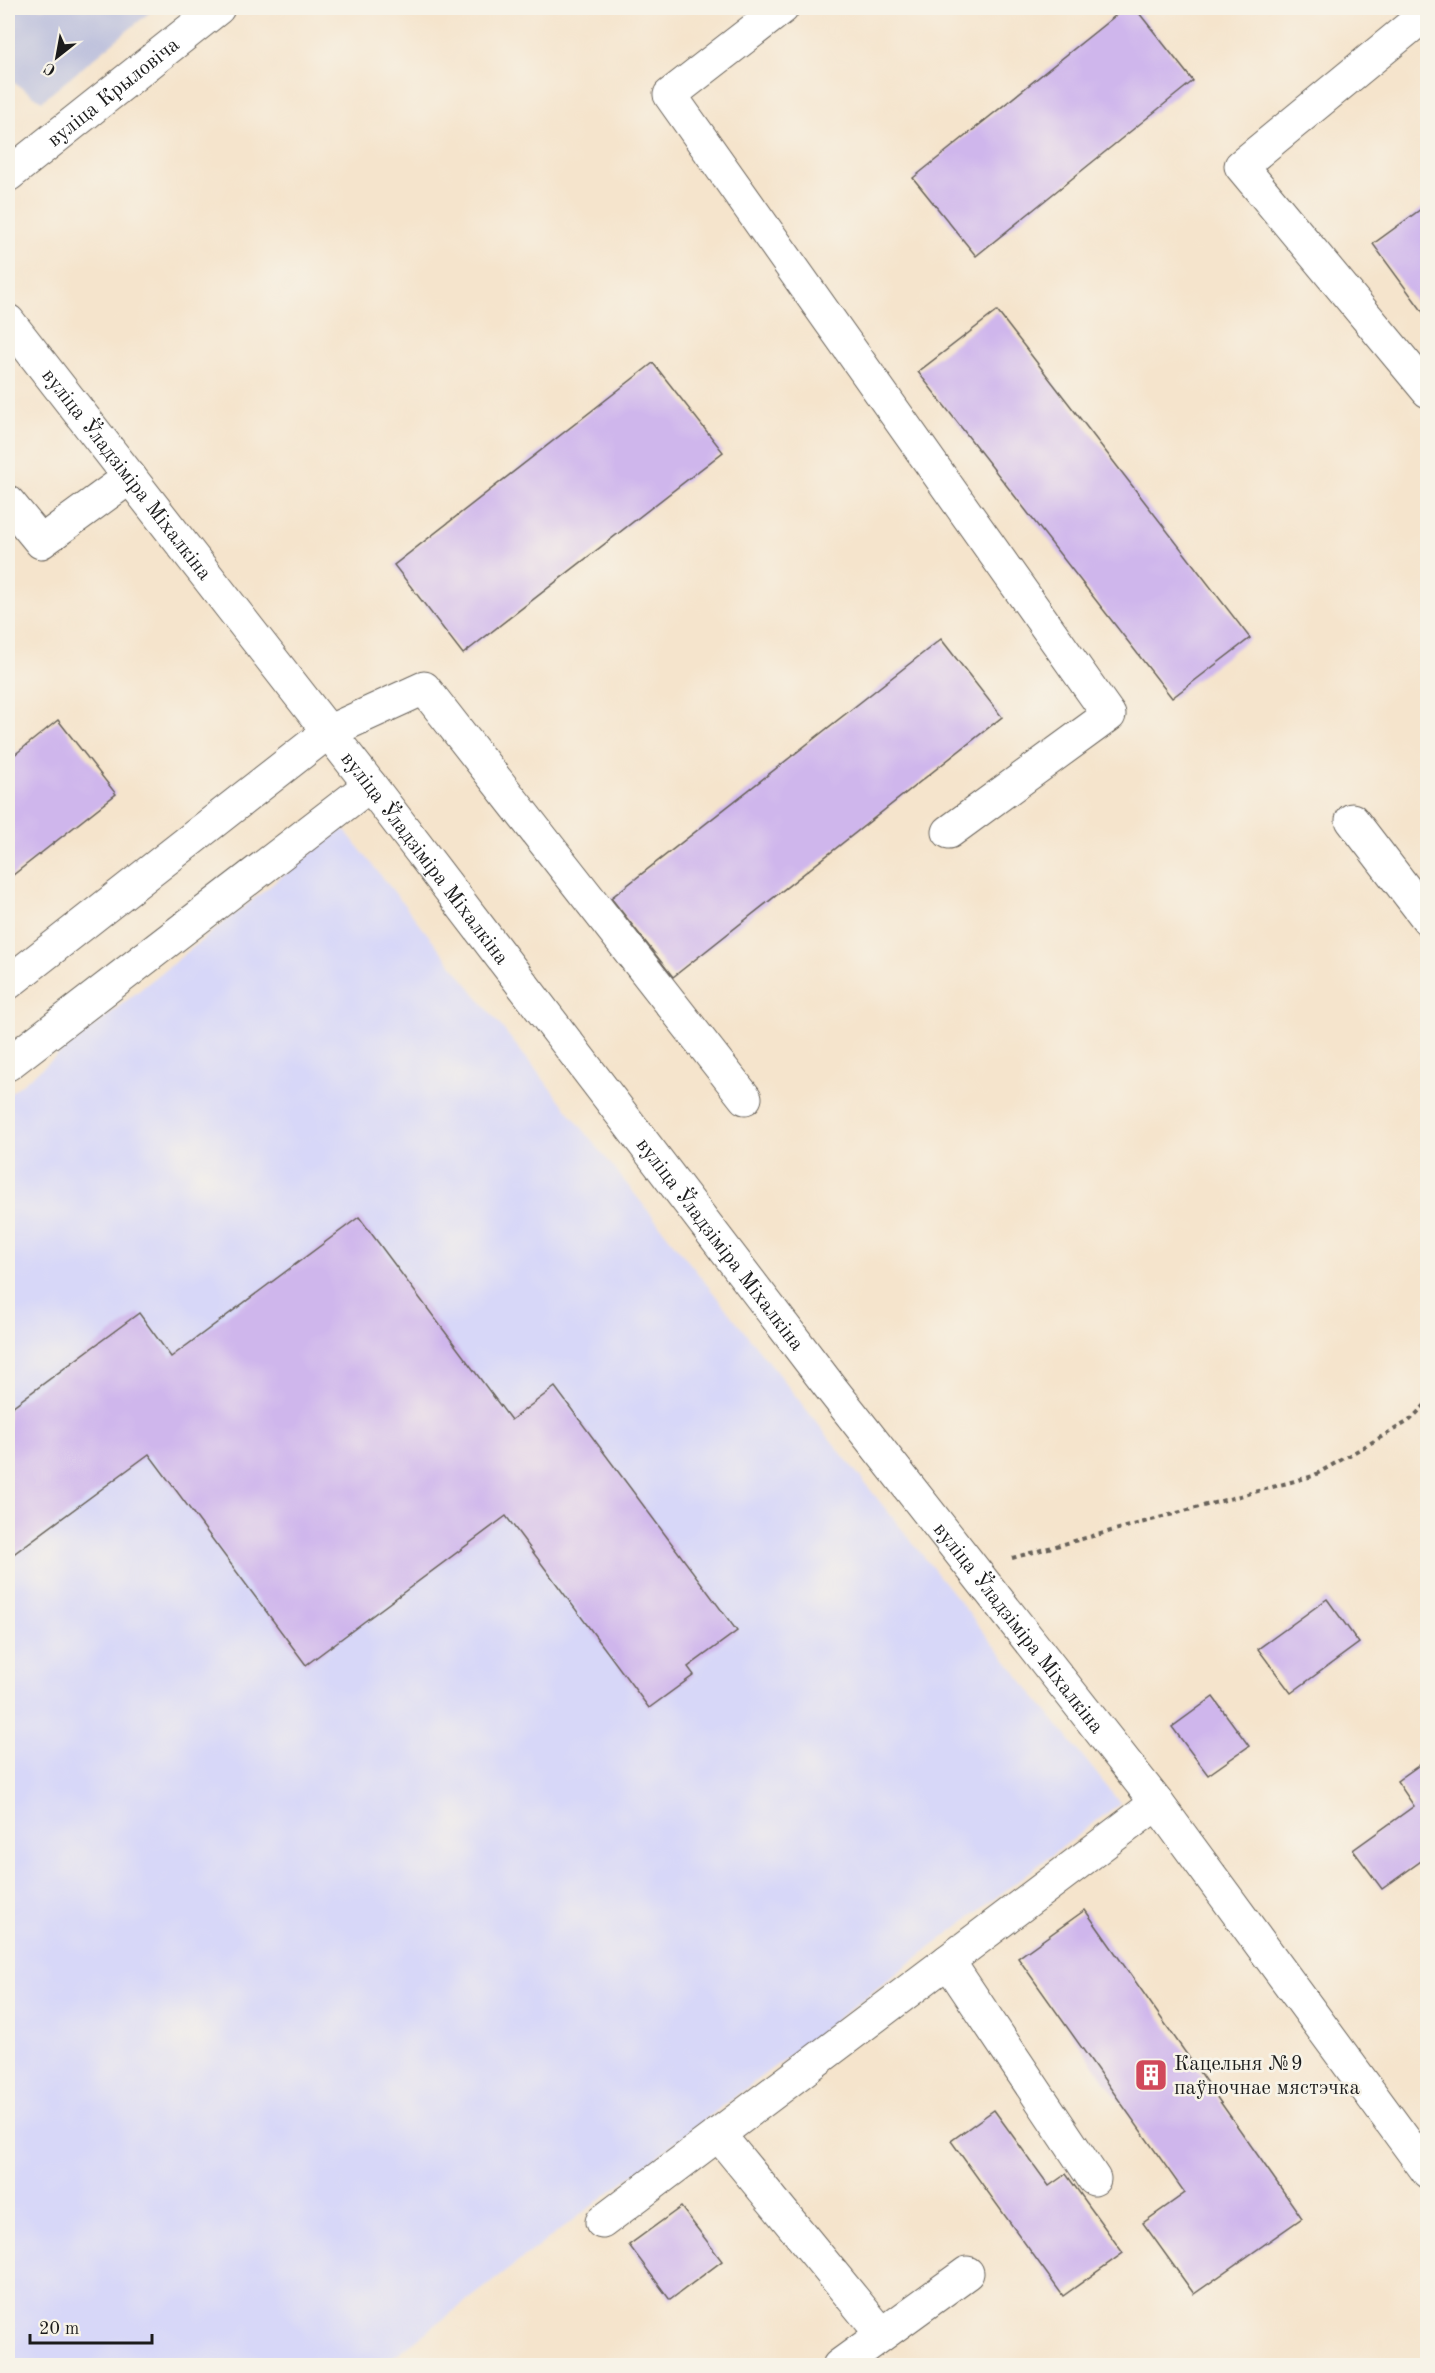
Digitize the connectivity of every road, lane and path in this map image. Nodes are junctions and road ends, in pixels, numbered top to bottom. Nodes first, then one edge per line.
1 (218, 8) edge
2 (782, 8) edge
3 (1428, 12) edge
4 (8, 175) edge
5 (8, 321) edge
6 (1428, 392) edge
7 (130, 477) junction
8 (8, 502) edge
9 (328, 732) junction
10 (370, 785) junction
11 (1352, 820) dead end
12 (949, 832) dead end
13 (1428, 919) edge
14 (8, 982) edge
15 (8, 1064) edge
16 (745, 1098) dead end
17 (1428, 1402) edge
18 (973, 1569) junction
19 (1157, 1803) junction
20 (948, 1961) junction
21 (718, 2134) junction
22 (1428, 2172) edge
23 (1094, 2179) dead end
24 (602, 2222) dead end
25 (967, 2273) dead end
26 (881, 2333) junction
27 (839, 2366) edge

1 - 4 street, вуліца Крыловіча
2 - 12 street
3 - 6 street
5 - 7 street, вуліца Ўладзіміра Міхалкіна
7 - 8 street
7 - 9 street, вуліца Ўладзіміра Міхалкіна
9 - 10 street, вуліца Ўладзіміра Міхалкіна
9 - 14 street
9 - 16 street
10 - 15 street
10 - 18 street, вуліца Ўладзіміра Міхалкіна
11 - 13 street
17 - 18 path
18 - 19 street, вуліца Ўладзіміра Міхалкіна
19 - 20 street
19 - 22 street, вуліца Ўладзіміра Міхалкіна
20 - 21 street
20 - 23 street
21 - 24 street
21 - 26 street
25 - 26 street
26 - 27 street

